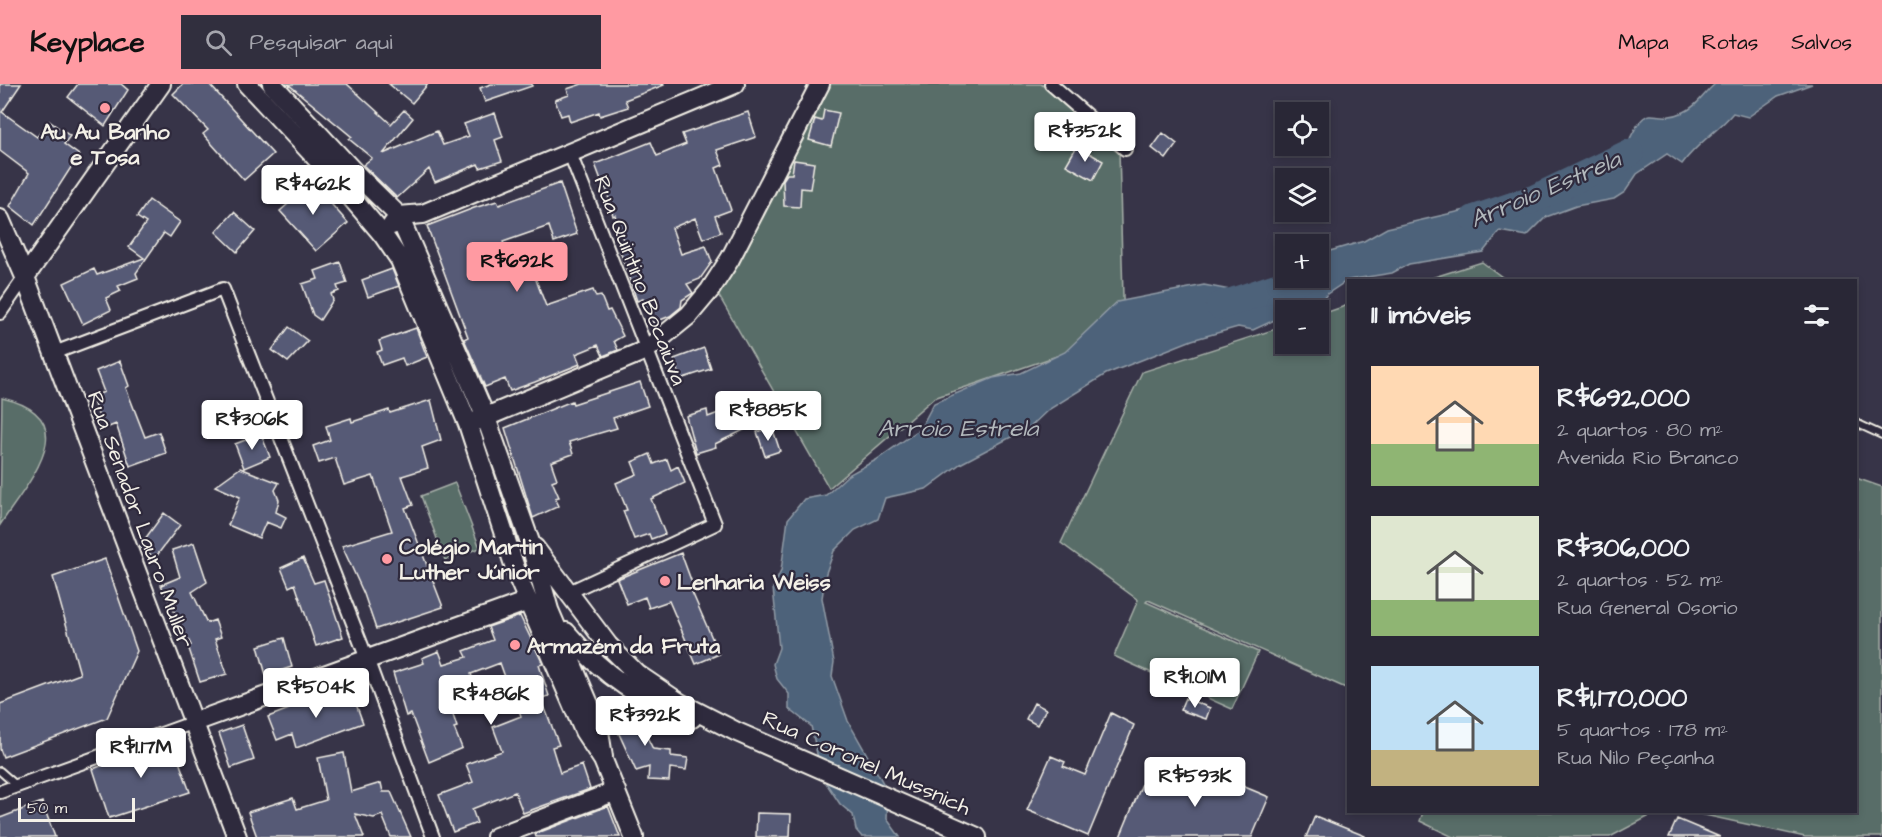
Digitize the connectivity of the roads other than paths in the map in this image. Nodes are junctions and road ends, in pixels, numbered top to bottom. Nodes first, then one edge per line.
1 (161, 84) edge
2 (247, 84) edge
3 (272, 84) edge
4 (735, 84) edge
5 (1051, 84) edge
6 (818, 86) edge
7 (1125, 149) dead end
8 (569, 151) junction
9 (399, 216) junction
10 (0, 219) edge
11 (383, 235) junction
12 (25, 277) junction
13 (0, 313) edge
14 (646, 350) junction
15 (54, 353) junction
16 (486, 418) junction
17 (1857, 423) edge
18 (468, 424) junction
19 (1882, 435) edge
20 (530, 542) junction
21 (510, 549) junction
22 (569, 592) junction
23 (528, 601) junction
24 (549, 610) junction
25 (368, 659) junction
26 (192, 723) junction
27 (738, 733) junction
28 (603, 760) junction
29 (0, 771) edge
30 (16, 786) junction
31 (616, 791) junction
32 (0, 792) edge
33 (237, 837) edge
34 (433, 837) edge
35 (496, 837) edge
36 (634, 837) edge
37 (977, 837) edge

1 - 12 main road
2 - 11 main road
3 - 9 main road
4 - 8 main road
5 - 7 street
6 - 14 main road
8 - 9 main road
8 - 14 street, Rua Quintino Bocaiuva
9 - 11 main road
9 - 16 main road
10 - 12 main road, Rua Senador Lauro Muller
11 - 18 main road
12 - 13 street
12 - 15 main road, Rua Senador Lauro Muller
14 - 16 main road
14 - 22 street, Rua Quintino Bocaiuva
15 - 25 street
15 - 26 main road, Rua Senador Lauro Muller
16 - 18 main road
16 - 20 main road
17 - 19 lane
18 - 21 main road
20 - 22 main road, Rua Coronel Mussnich
20 - 24 main road
21 - 23 main road
21 - 24 main road, Rua Coronel Mussnich
22 - 27 main road, Rua Coronel Mussnich
23 - 25 main road
23 - 28 main road
24 - 27 main road, Rua Coronel Mussnich
24 - 28 main road
25 - 26 main road
25 - 34 street
26 - 30 street
26 - 33 main road, Rua Senador Lauro Muller
27 - 37 main road, Rua Coronel Mussnich
28 - 31 main road
29 - 30 lane
30 - 32 street
31 - 35 main road
31 - 36 main road

